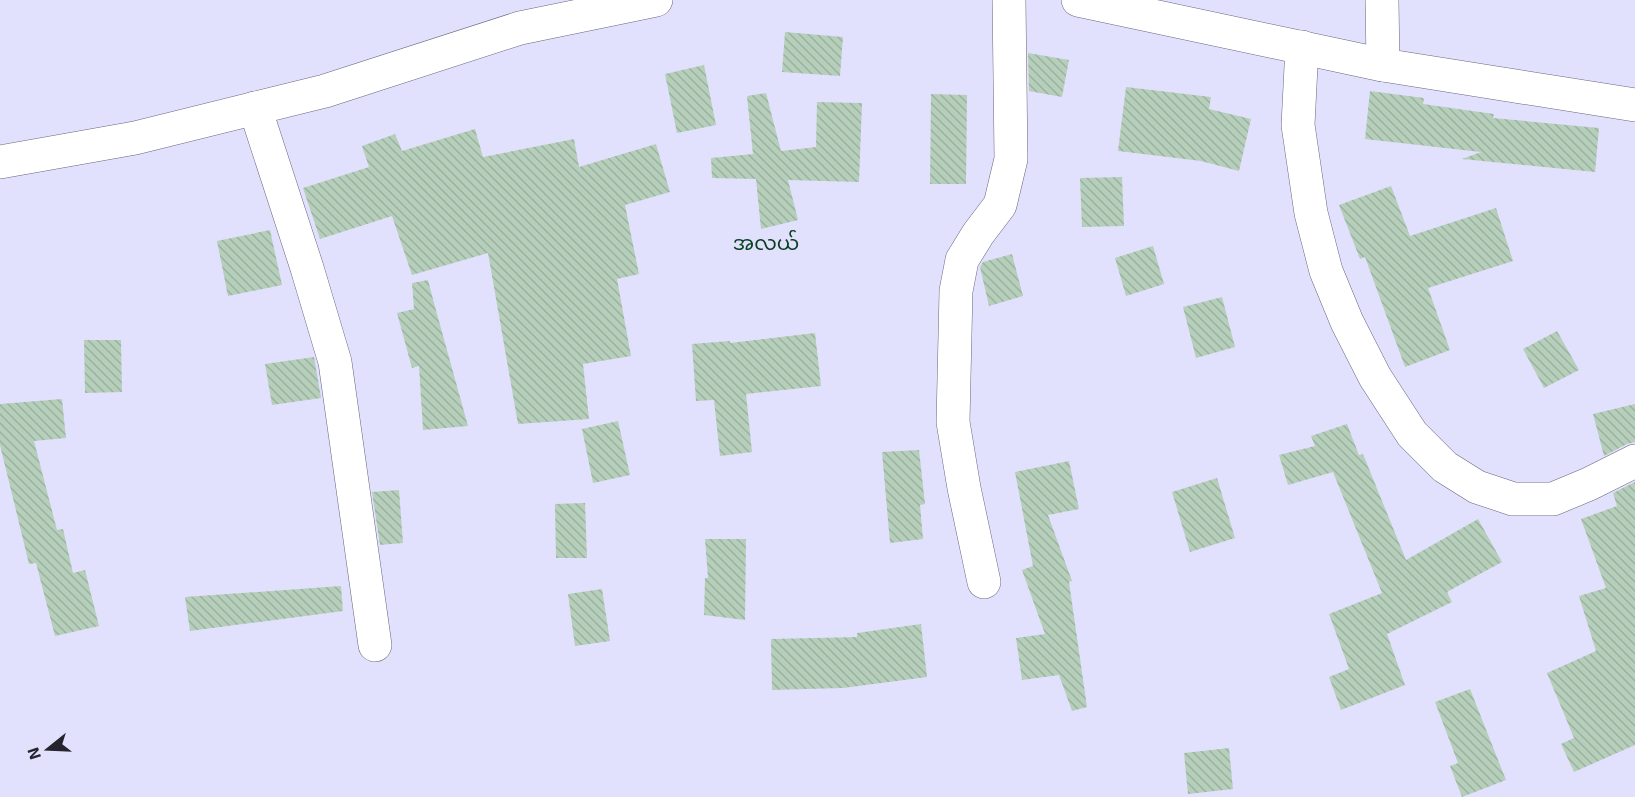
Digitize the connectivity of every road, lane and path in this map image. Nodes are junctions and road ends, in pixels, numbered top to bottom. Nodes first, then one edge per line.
1 (656, 0) edge
2 (1009, 0) edge
3 (1078, 0) edge
4 (1382, 0) edge
5 (1302, 47) junction
6 (1383, 65) junction
7 (1635, 105) edge
8 (255, 108) junction
9 (0, 162) edge
10 (1635, 461) edge
11 (984, 582) dead end
12 (375, 645) dead end

1 - 8 street
2 - 11 street
3 - 5 street
4 - 6 street
5 - 6 street
5 - 10 street
6 - 7 street
8 - 9 street
8 - 12 street

